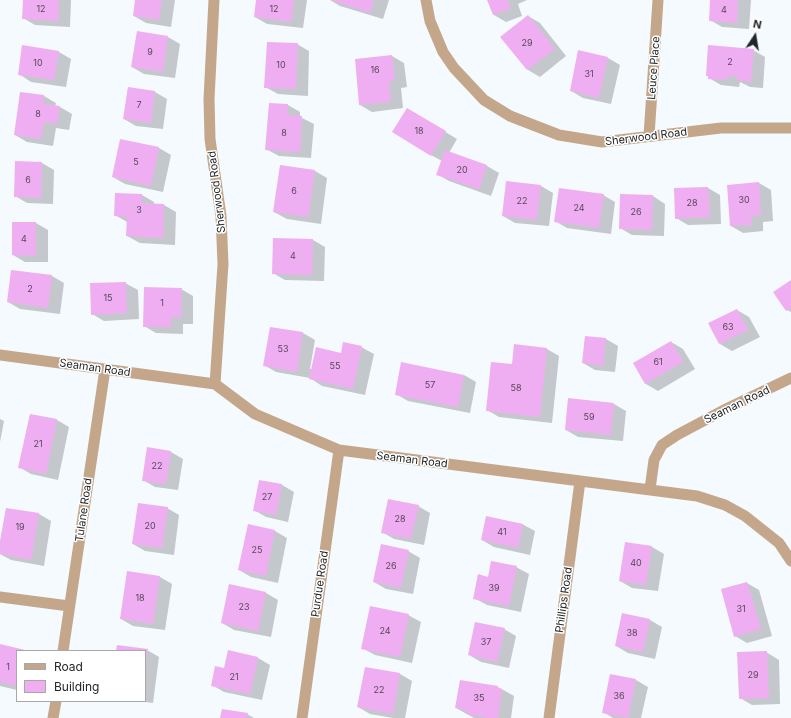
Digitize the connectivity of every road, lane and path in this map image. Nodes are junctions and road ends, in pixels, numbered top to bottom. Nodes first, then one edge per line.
1 (214, 0) edge
2 (426, 0) edge
3 (658, 0) edge
4 (791, 128) edge
5 (649, 136) junction
6 (0, 355) edge
7 (105, 369) junction
8 (791, 378) edge
9 (214, 384) junction
10 (339, 450) junction
11 (580, 481) junction
12 (650, 489) junction
13 (791, 561) edge
14 (0, 597) edge
15 (69, 606) junction
16 (63, 650) edge
17 (56, 702) edge
18 (53, 718) edge
19 (302, 718) edge
20 (549, 718) edge

1 - 9 street, Sherwood Road
2 - 5 street, Sherwood Road
3 - 5 street, Leuce Place
4 - 5 street, Sherwood Road
6 - 7 street, Seaman Road
7 - 9 street, Seaman Road
7 - 15 street, Tulane Road
8 - 12 street, Seaman Road
9 - 10 street, Seaman Road
10 - 11 street, Seaman Road
10 - 19 street, Purdue Road
11 - 12 street, Seaman Road
11 - 20 street, Phillips Road
12 - 13 street
14 - 15 street
15 - 16 street, Tulane Road
17 - 18 street

